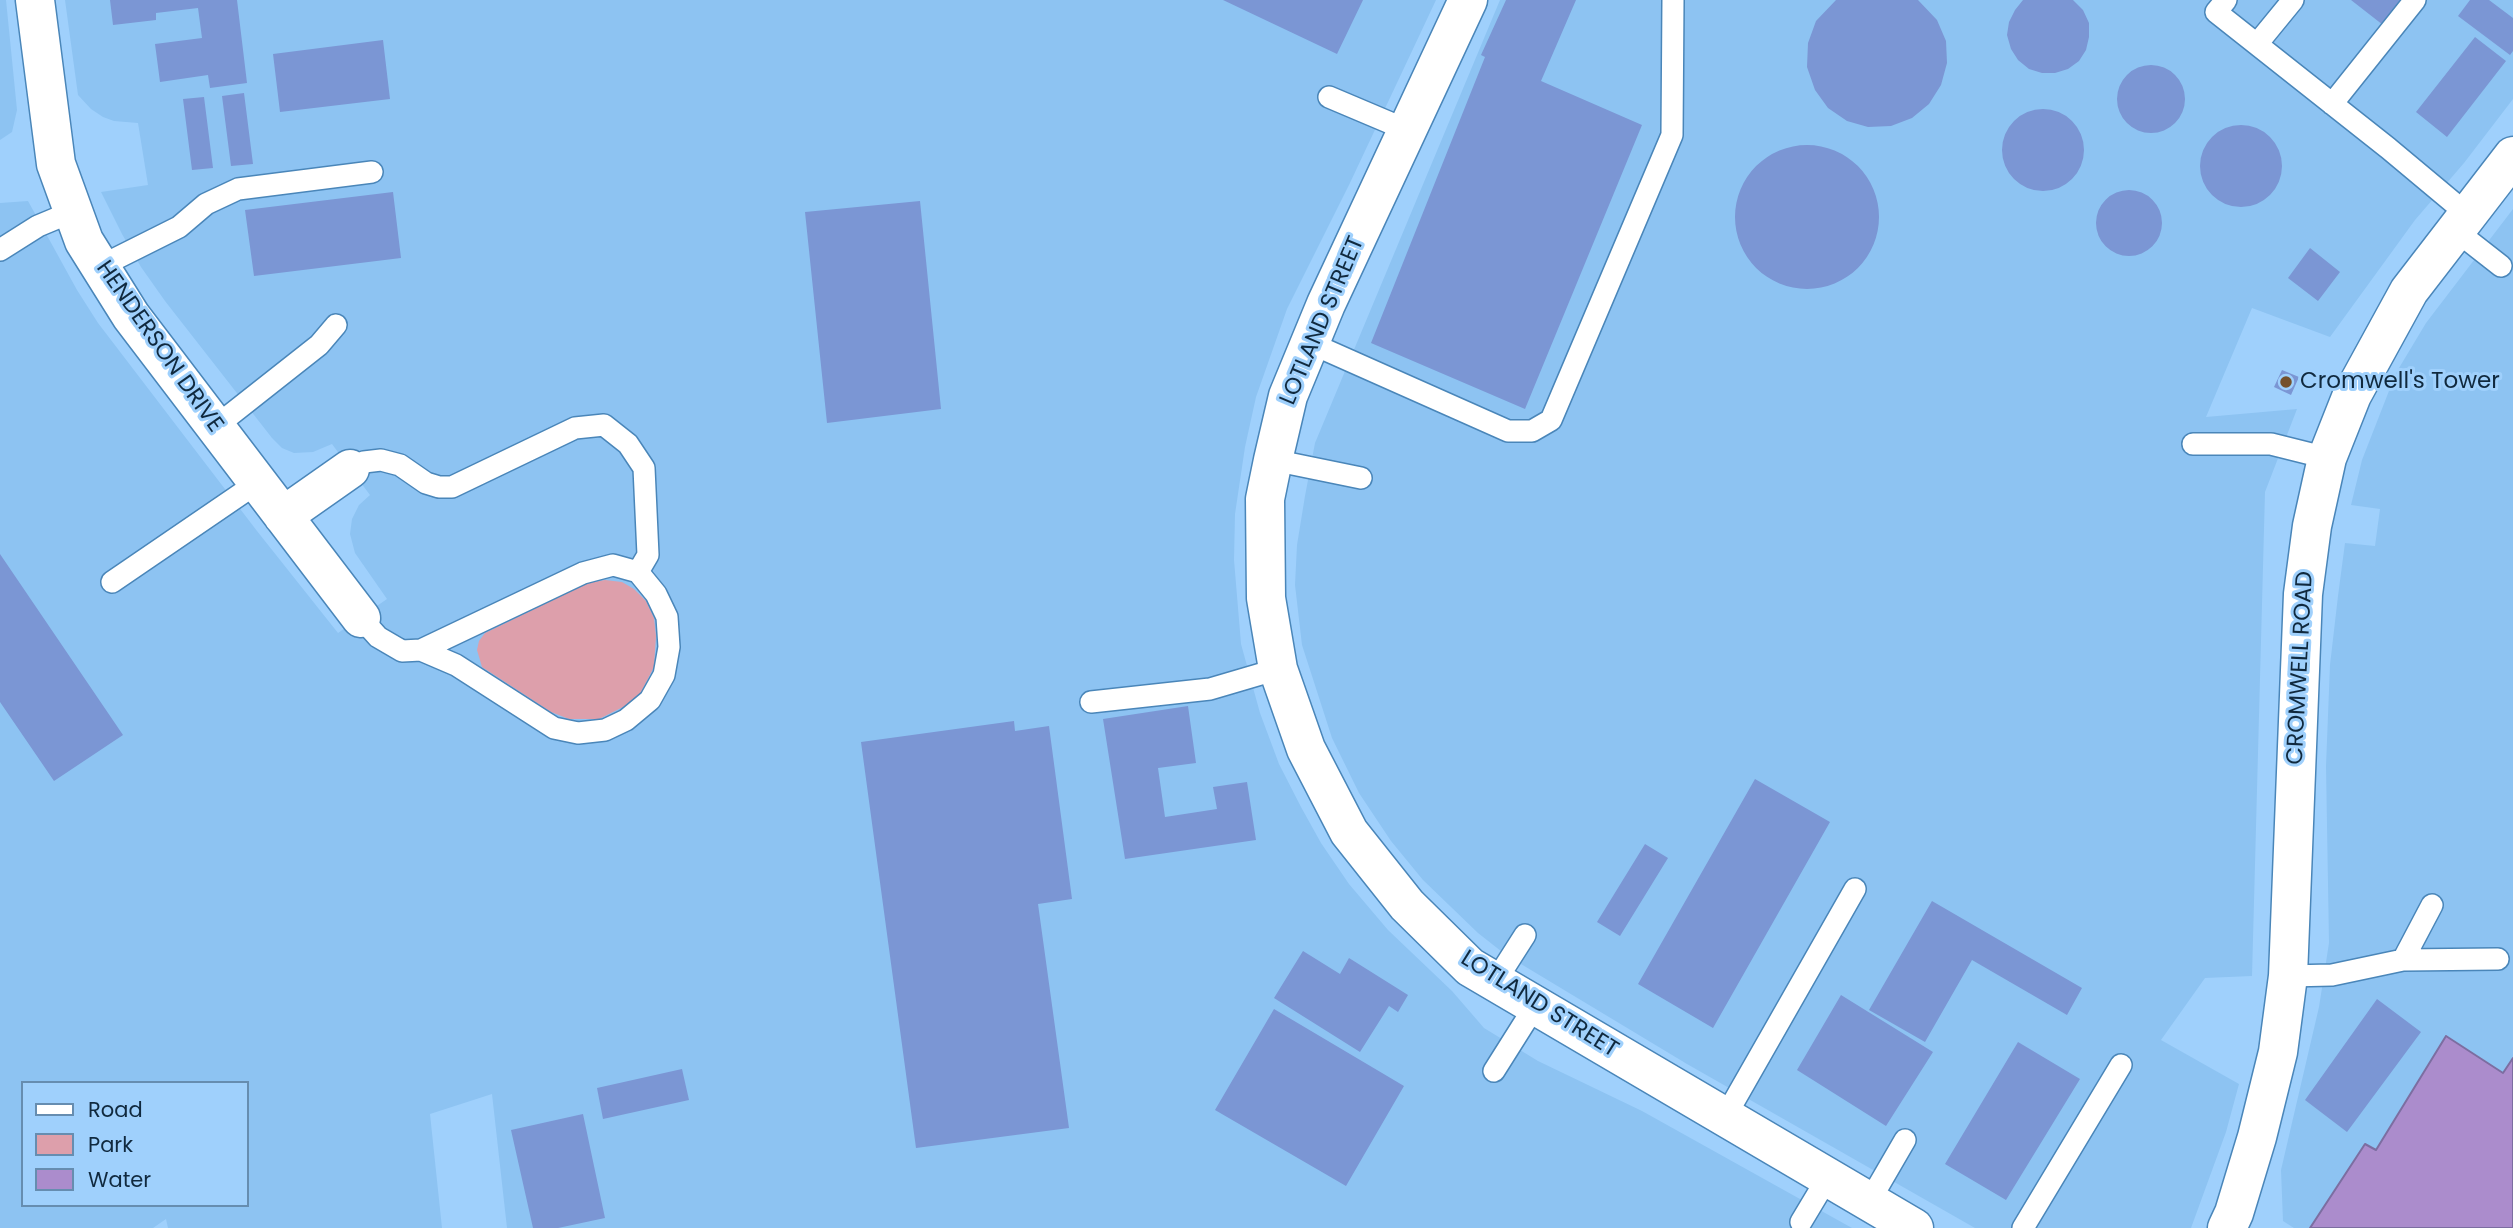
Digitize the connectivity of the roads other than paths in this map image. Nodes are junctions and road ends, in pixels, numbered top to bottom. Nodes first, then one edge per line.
1 (35, 0) edge
2 (1468, 0) edge
3 (1674, 0) edge
4 (2226, 0) edge
5 (2292, 0) edge
6 (2415, 0) edge
7 (2257, 44) junction
8 (1329, 97) dead end
9 (2332, 104) junction
10 (1407, 130) junction
11 (2513, 156) edge
12 (372, 172) dead end
13 (74, 211) junction
14 (2461, 222) junction
15 (0, 250) edge
16 (100, 266) junction
17 (2501, 266) dead end
18 (336, 325) dead end
19 (1310, 343) junction
20 (215, 427) junction
21 (2193, 444) dead end
22 (2327, 458) junction
23 (1273, 460) junction
24 (350, 469) joint
25 (1361, 478) dead end
26 (257, 483) junction
27 (283, 516) junction
28 (638, 572) junction
29 (112, 582) dead end
30 (361, 618) joint
31 (421, 650) junction
32 (1278, 669) junction
33 (1091, 702) dead end
34 (1855, 889) dead end
35 (2432, 905) dead end
36 (1525, 935) dead end
37 (2498, 959) dead end
38 (2403, 960) junction
39 (2288, 976) junction
40 (1495, 982) junction
41 (1535, 1006) junction
42 (2121, 1065) dead end
43 (1494, 1071) dead end
44 (1725, 1117) junction
45 (1905, 1140) dead end
46 (1828, 1177) junction
47 (1869, 1202) junction
48 (1801, 1222) dead end
49 (1914, 1228) edge
50 (2023, 1228) edge
51 (2227, 1228) edge

1 - 13 street, HENDERSON DRIVE
2 - 10 street, LOTLAND STREET
3 - 19 lane
4 - 7 lane
5 - 7 lane
6 - 9 lane
7 - 9 lane
8 - 10 lane
9 - 14 lane
10 - 19 street, LOTLAND STREET
11 - 14 street, CROMWELL ROAD
12 - 16 lane
13 - 15 lane
13 - 16 street, HENDERSON DRIVE
14 - 17 lane
14 - 22 street, CROMWELL ROAD
16 - 20 street, HENDERSON DRIVE
18 - 20 lane
19 - 23 street, LOTLAND STREET
20 - 26 street, HENDERSON DRIVE
21 - 22 lane
22 - 39 street, CROMWELL ROAD
23 - 25 lane
23 - 32 street, LOTLAND STREET
24 - 27 street
24 - 28 lane
26 - 27 street, HENDERSON DRIVE
26 - 29 lane
27 - 30 street, HENDERSON DRIVE
28 - 31 lane
28 - 31 lane
30 - 31 lane
32 - 33 lane
32 - 40 street, LOTLAND STREET
34 - 44 lane
35 - 38 lane
36 - 40 lane
37 - 38 lane
38 - 39 lane
39 - 51 street, CROMWELL ROAD
40 - 41 street, LOTLAND STREET
41 - 43 lane
41 - 44 street, LOTLAND STREET
42 - 50 lane
44 - 46 street, LOTLAND STREET
45 - 47 lane
46 - 47 street, LOTLAND STREET
46 - 48 lane
47 - 49 street, LOTLAND STREET

